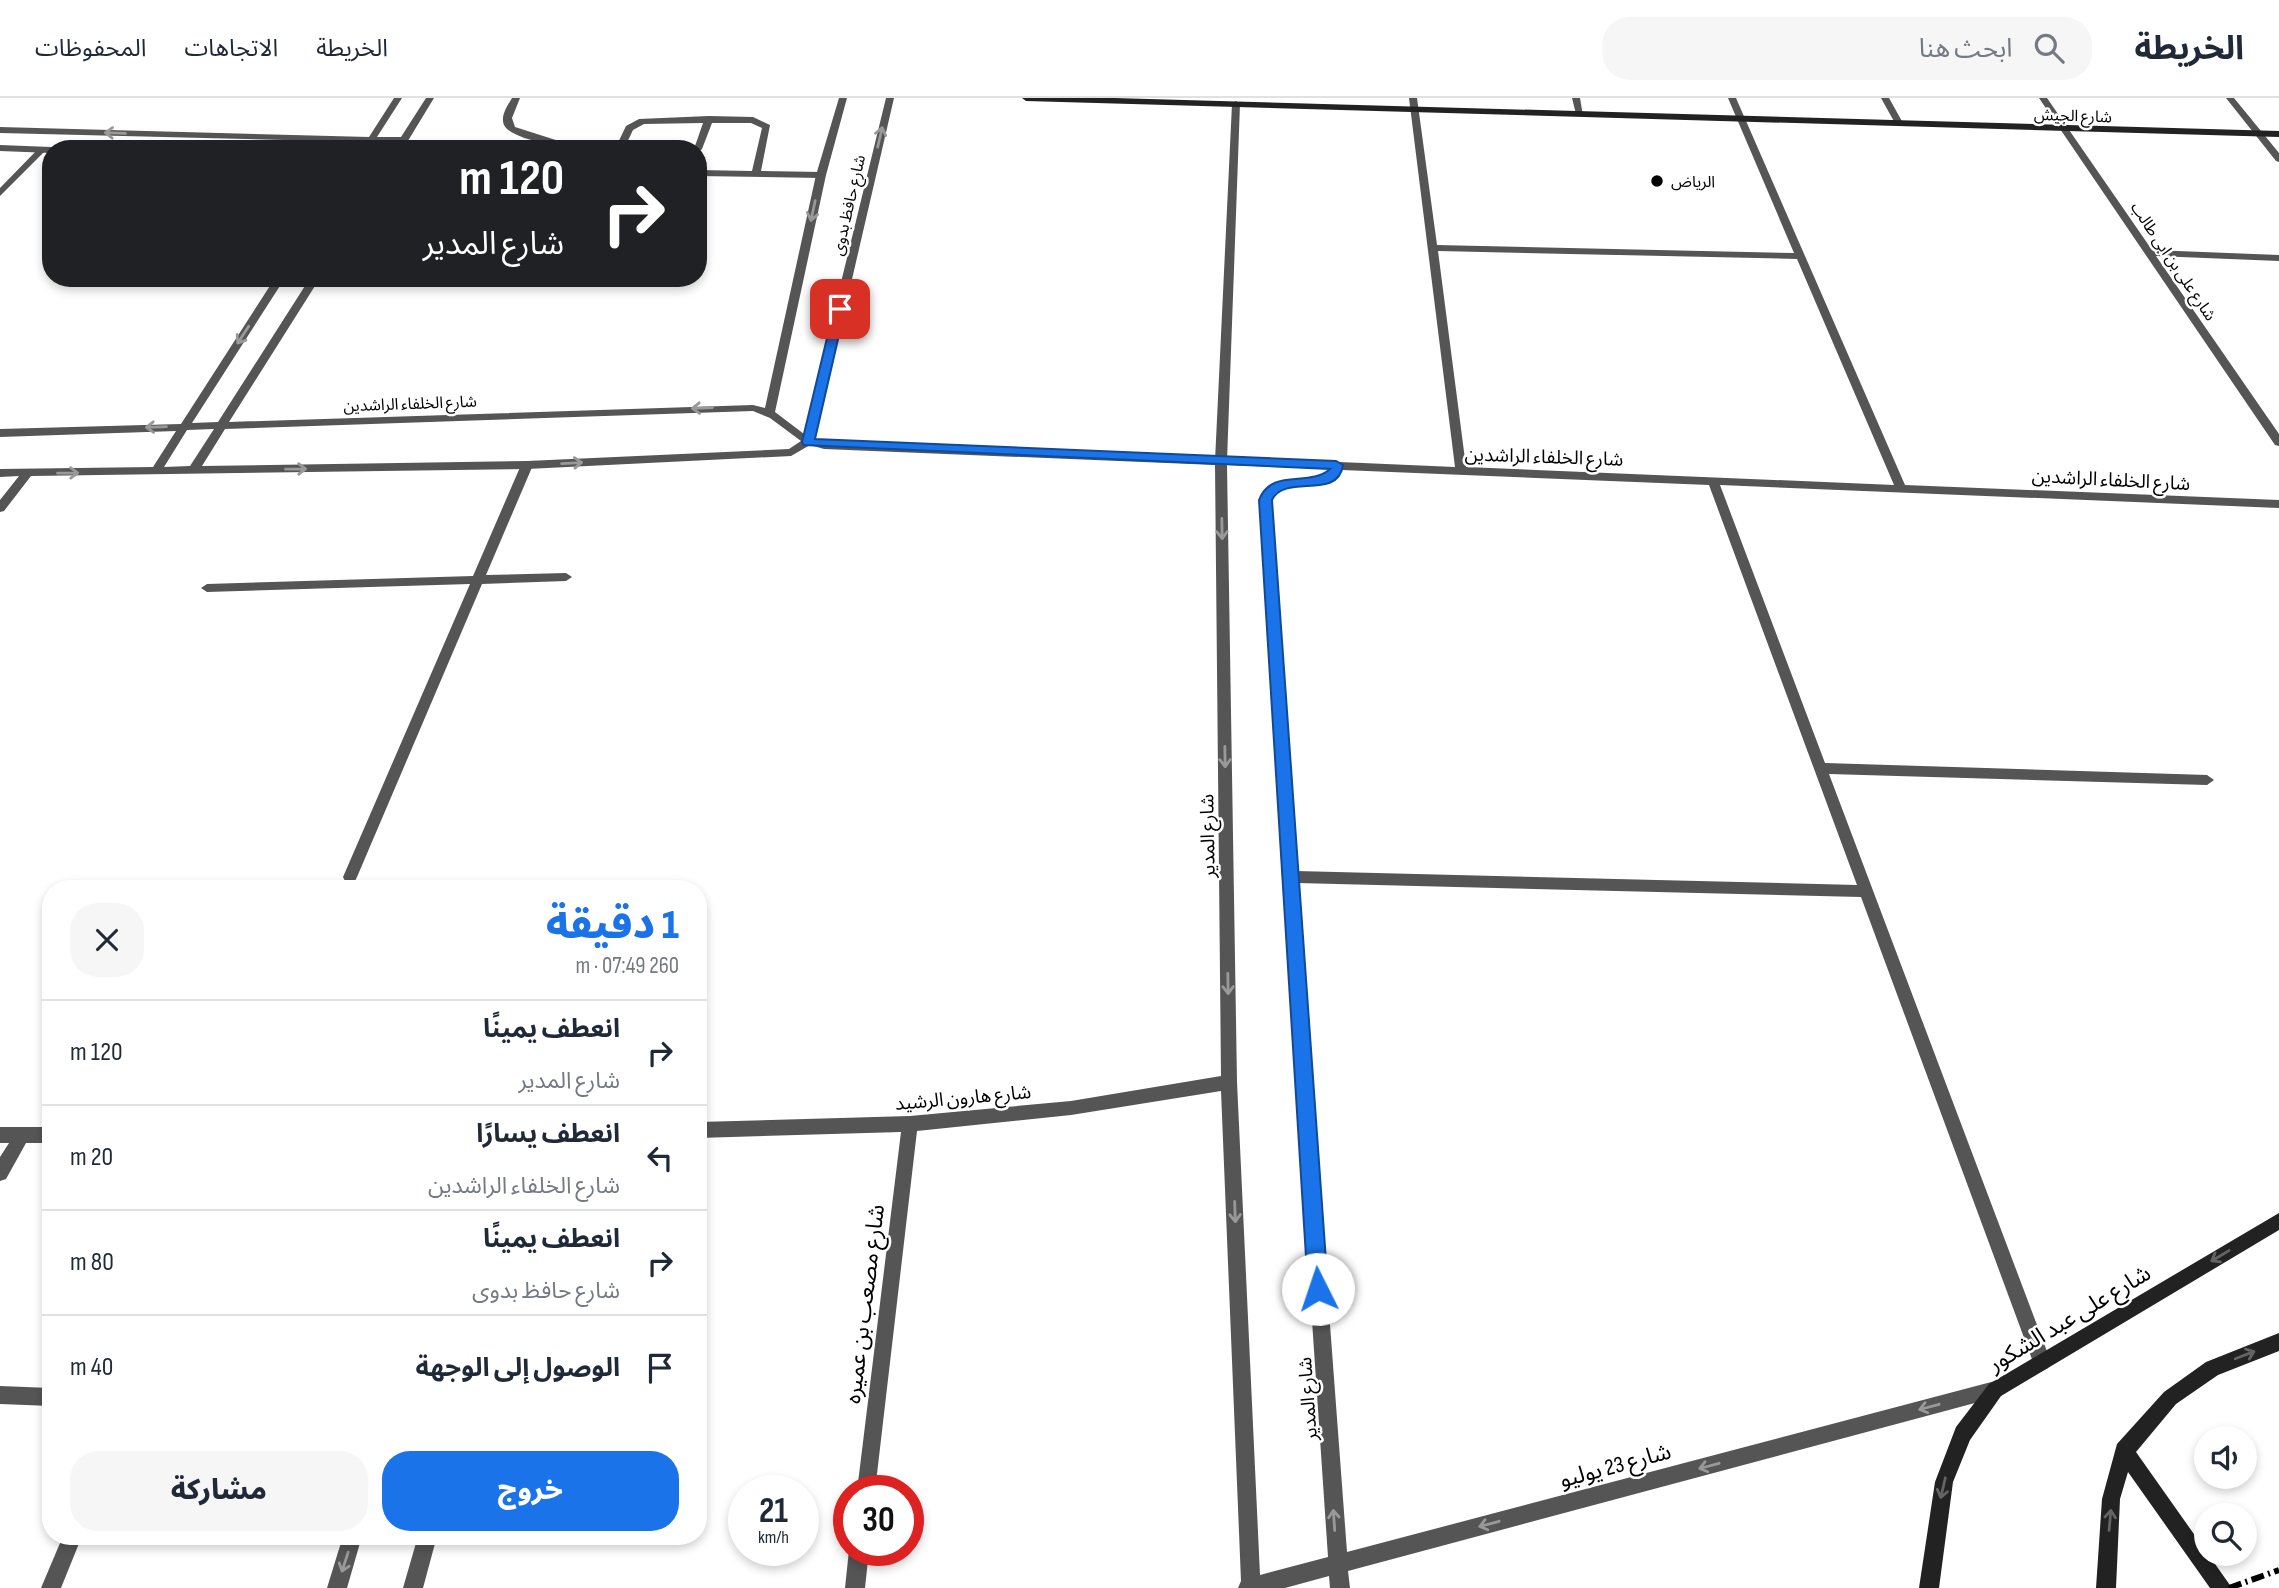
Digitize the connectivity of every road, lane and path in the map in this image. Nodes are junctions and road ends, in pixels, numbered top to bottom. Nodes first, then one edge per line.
1 (398, 98) edge
2 (430, 98) edge
3 (516, 98) edge
4 (843, 98) edge
5 (890, 98) edge
6 (1026, 98) edge
7 (1576, 98) edge
8 (1732, 98) edge
9 (1885, 98) edge
10 (2043, 98) edge
11 (2230, 98) edge
12 (1068, 99) edge
13 (1236, 101) edge
14 (1414, 104) edge
15 (1580, 114) junction
16 (709, 119) junction
17 (1740, 119) junction
18 (1899, 123) junction
19 (2064, 128) junction
20 (0, 130) edge
21 (52, 131) junction
22 (2259, 134) junction
23 (2279, 134) edge
24 (370, 139) junction
25 (48, 140) edge
26 (376, 140) edge
27 (404, 140) edge
28 (556, 140) edge
29 (623, 140) edge
30 (701, 140) edge
31 (0, 148) edge
32 (42, 149) edge
33 (42, 150) edge
34 (2279, 159) edge
35 (707, 173) edge
36 (756, 174) junction
37 (821, 175) junction
38 (0, 193) edge
39 (1432, 248) junction
40 (2149, 253) junction
41 (1802, 256) junction
42 (2279, 257) edge
43 (274, 287) edge
44 (309, 287) edge
45 (770, 411) junction
46 (221, 425) junction
47 (184, 426) junction
48 (0, 433) edge
49 (808, 442) junction
50 (2279, 442) edge
51 (1221, 461) junction
52 (527, 465) junction
53 (1336, 465) junction
54 (1461, 470) junction
55 (193, 471) junction
56 (155, 472) junction
57 (28, 473) junction
58 (0, 474) edge
59 (1713, 481) junction
60 (1900, 486) junction
61 (2279, 504) edge
62 (0, 509) edge
63 (566, 578) dead end
64 (477, 580) junction
65 (206, 588) dead end
66 (1820, 768) junction
67 (2207, 779) dead end
68 (350, 877) dead end
69 (1289, 877) junction
70 (1866, 891) junction
71 (1229, 1082) junction
72 (910, 1124) junction
73 (707, 1130) edge
74 (0, 1135) edge
75 (22, 1135) junction
76 (42, 1135) edge
77 (0, 1173) edge
78 (2279, 1221) edge
79 (2279, 1342) edge
80 (2042, 1362) junction
81 (1995, 1390) junction
82 (0, 1395) edge
83 (42, 1397) edge
84 (2124, 1451) junction
85 (868, 1475) edge
86 (69, 1545) edge
87 (350, 1545) edge
88 (426, 1545) edge
89 (1338, 1564) junction
90 (857, 1566) edge
91 (51, 1588) edge
92 (337, 1588) edge
93 (414, 1588) edge
94 (855, 1588) edge
95 (1250, 1588) edge
96 (1340, 1588) edge
97 (1929, 1588) edge
98 (2106, 1588) edge
99 (2222, 1588) edge

1 - 24 street
2 - 27 street
3 - 28 street
4 - 37 street, شارع حافظ بدوى
49 -> 5 street, شارع حافظ بدوى
6 - 12 street, شارع الجيش
7 - 15 street
8 - 17 street
9 - 18 street
10 - 19 street, شارع على بن ابى طالب
11 - 22 street
12 - 13 street, شارع الجيش
13 - 14 street, شارع الجيش
13 - 51 street, شارع المدير
14 - 15 street, شارع الجيش
14 - 39 street
15 - 17 street, شارع الجيش
16 - 29 street
16 - 30 street
16 - 36 street
17 - 18 street, شارع الجيش
17 - 41 street
18 - 19 street, شارع الجيش
19 - 22 street, شارع الجيش
19 - 40 street, شارع على بن ابى طالب
20 - 21 street
24 -> 21 street
21 - 25 street
22 - 23 street, شارع الجيش
22 - 34 street
24 - 26 street
31 - 32 street
33 - 38 street
35 - 36 street
36 - 37 street
37 -> 45 street, شارع حافظ بدوى
39 - 41 street
39 - 54 street
40 - 42 street
40 - 50 street, شارع على بن ابى طالب
41 - 60 street
43 -> 47 street
44 - 46 street
45 -> 46 street, شارع الخلفاء الراشدين
45 - 49 street
46 - 47 street, شارع الخلفاء الراشدين
46 - 55 street
47 -> 48 street, شارع الخلفاء الراشدين
47 - 56 street
49 - 51 street, شارع الخلفاء الراشدين
52 -> 49 street, شارع الخلفاء الراشدين
51 - 53 street, شارع الخلفاء الراشدين
51 -> 71 street, شارع المدير
55 -> 52 street, شارع الخلفاء الراشدين
52 - 64 street
53 - 54 street, شارع الخلفاء الراشدين
53 - 69 street, شارع المدير
54 - 59 street, شارع الخلفاء الراشدين
55 - 56 street, شارع الخلفاء الراشدين
57 -> 56 street, شارع الخلفاء الراشدين
57 - 58 street, شارع الخلفاء الراشدين
57 - 62 street
59 - 60 street, شارع الخلفاء الراشدين
59 - 66 street
60 - 61 street, شارع الخلفاء الراشدين
63 - 64 street
64 - 65 street
64 - 68 street
66 - 67 street
66 - 70 street
69 - 70 street
89 -> 69 street, شارع المدير
70 - 80 street
71 - 72 street, شارع هارون الرشيد
71 -> 95 street, شارع المدير
72 - 73 street, شارع هارون الرشيد
72 - 85 street, شارع مصعب بن عميره
74 - 75 street
75 - 76 street
75 - 77 street
78 -> 80 street, شارع على عبد الشكور
84 -> 79 street
80 - 81 street, شارع على عبد الشكور
81 -> 89 street, شارع 23 يوليو
81 -> 97 street, شارع على عبد الشكور
82 - 83 street
98 -> 84 street
84 - 99 street
86 - 91 street
87 -> 92 street
88 - 93 street
89 - 95 street, شارع 23 يوليو
89 - 96 street, شارع المدير
90 - 94 street

